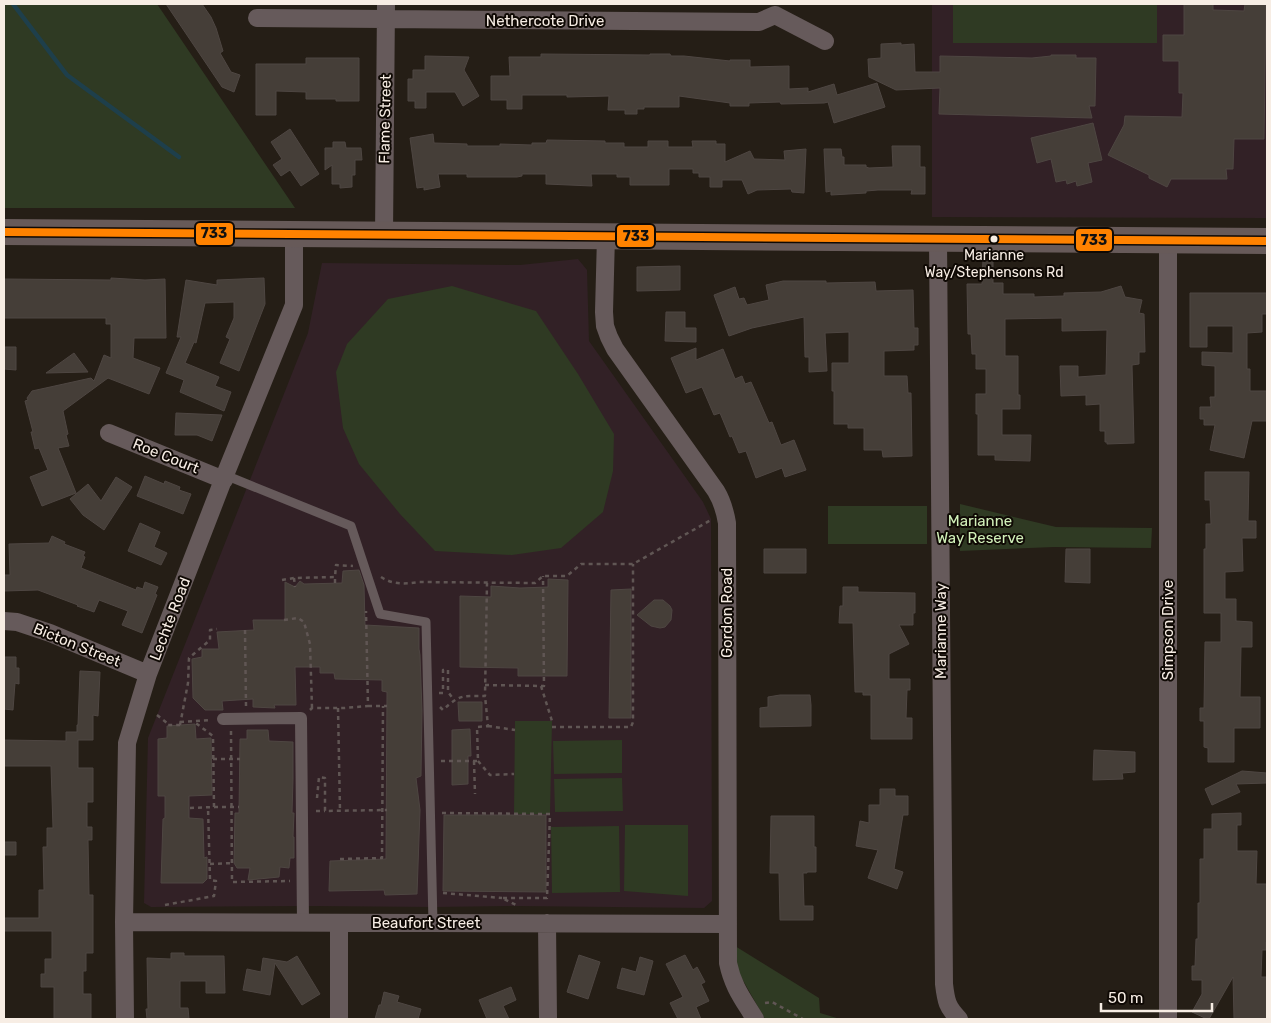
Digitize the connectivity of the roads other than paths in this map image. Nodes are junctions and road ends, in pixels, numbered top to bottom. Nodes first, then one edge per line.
1 (778, 9) edge
2 (386, 12) edge
3 (256, 18) dead end
4 (825, 41) dead end
5 (4, 232) edge
6 (294, 234) junction
7 (384, 235) junction
8 (606, 236) junction
9 (938, 239) junction
10 (1168, 240) junction
11 (1267, 241) edge
12 (109, 432) dead end
13 (224, 477) junction
14 (4, 622) edge
15 (148, 674) junction
16 (227, 719) road end
17 (124, 922) junction
18 (303, 922) junction
19 (433, 923) junction
20 (547, 923) junction
21 (339, 924) junction
22 (728, 924) junction
23 (752, 1013) edge
24 (125, 1019) edge
25 (339, 1019) edge
26 (548, 1019) edge
27 (959, 1019) edge
28 (1168, 1019) edge

1 - 2 street, Nethercote Drive
1 - 4 street, Nethercote Drive
2 - 3 street, Nethercote Drive
2 - 7 street, Flame Street
5 - 6 main road
6 - 7 main road
6 - 13 street, Lechte Road
7 - 8 main road
8 - 9 main road
8 - 22 street, Gordon Road
9 - 10 main road
9 - 27 street, Marianne Way
10 - 11 main road
10 - 28 street, Simpson Drive
12 - 13 street, Roe Court
13 - 15 street, Lechte Road
13 - 19 lane
14 - 15 street, Bicton Street
15 - 17 street, Lechte Road
16 - 18 street
17 - 18 street, Beaufort Street
17 - 24 street, Lechte Road
18 - 21 street, Beaufort Street
19 - 20 street, Beaufort Street
19 - 21 street, Beaufort Street
20 - 22 street, Beaufort Street
20 - 26 street
21 - 25 street
22 - 23 street, Gordon Road

